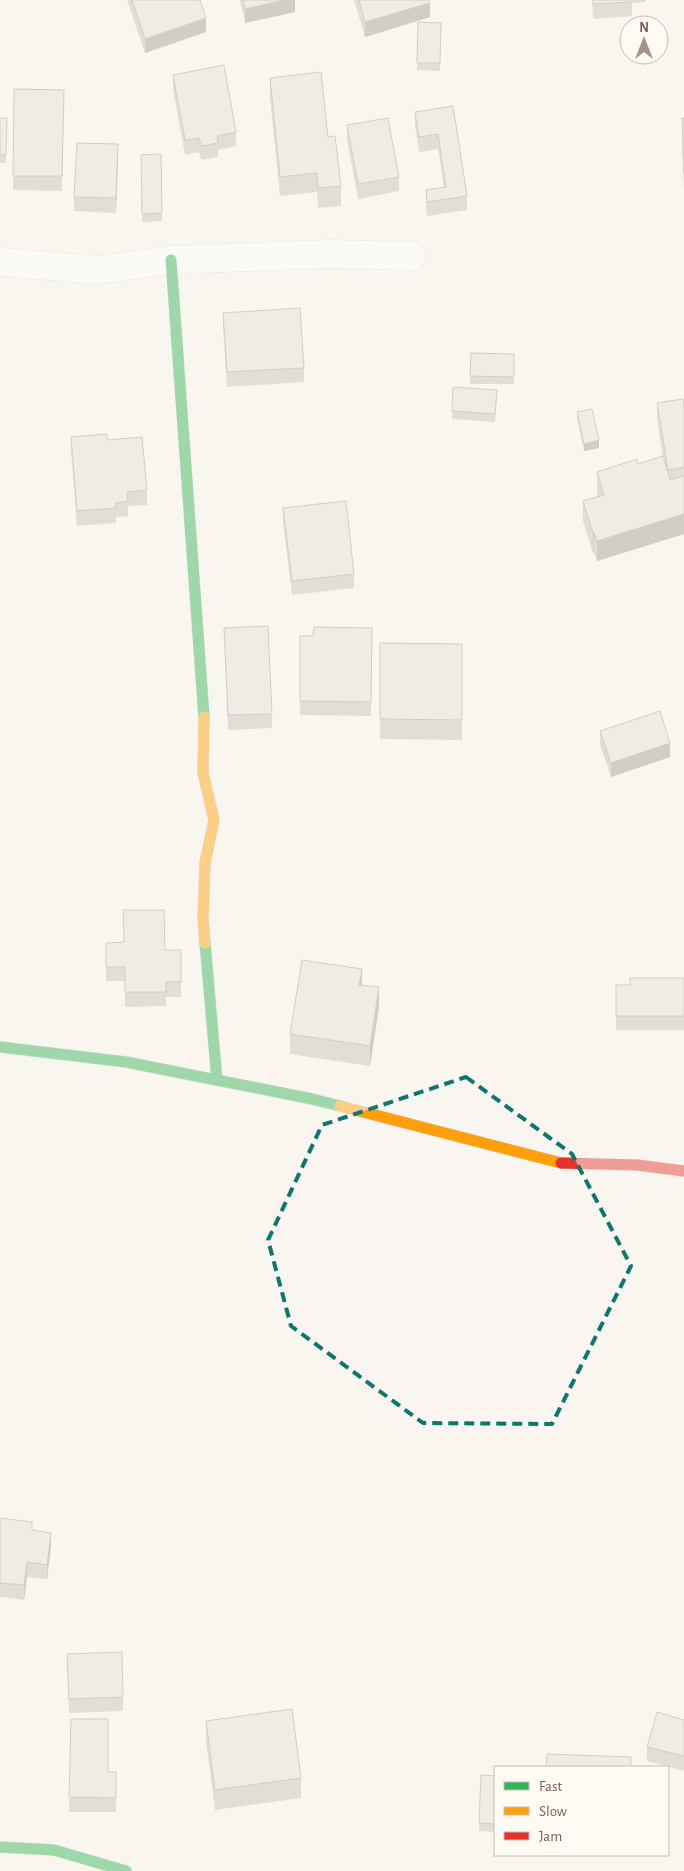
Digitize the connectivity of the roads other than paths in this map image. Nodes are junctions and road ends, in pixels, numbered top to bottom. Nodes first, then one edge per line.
1 (412, 256) dead end
2 (171, 260) junction
3 (0, 262) edge
4 (0, 1047) edge
5 (217, 1080) junction
6 (684, 1172) edge
7 (0, 1847) edge
8 (126, 1871) edge

1 - 2 street
2 - 3 street
2 - 5 street
4 - 5 street
5 - 6 street
7 - 8 street

